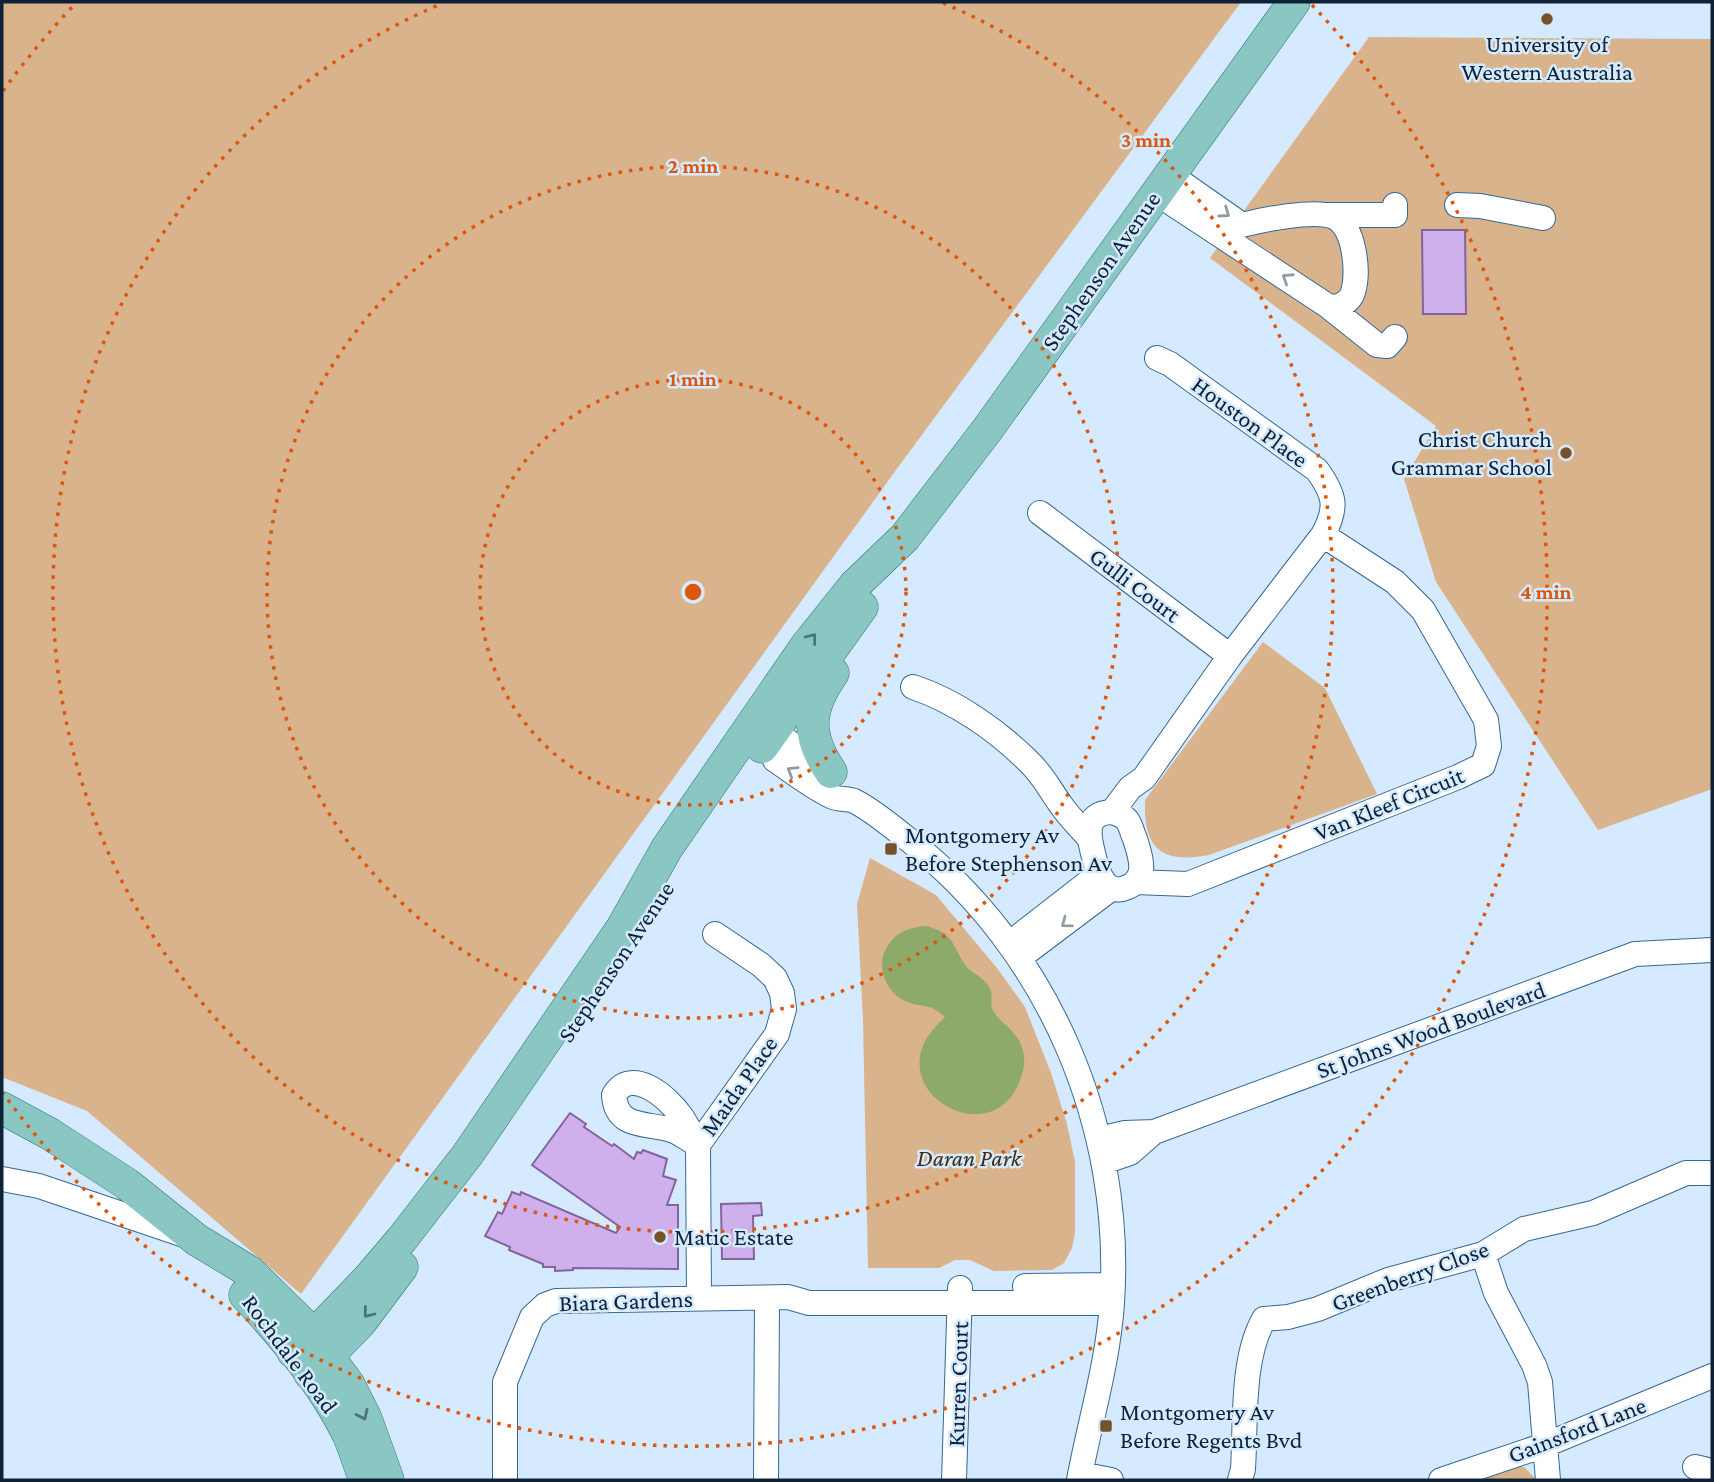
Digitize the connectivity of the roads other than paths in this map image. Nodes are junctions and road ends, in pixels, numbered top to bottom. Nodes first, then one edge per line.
1 (1294, 2) edge
2 (1163, 183) junction
3 (1395, 205) dead end
4 (1457, 205) dead end
5 (1326, 215) junction
6 (1543, 218) dead end
7 (1328, 306) junction
8 (1395, 337) dead end
9 (1157, 358) dead end
10 (1040, 513) dead end
11 (1323, 536) junction
12 (905, 537) junction
13 (880, 583) junction
14 (1230, 656) junction
15 (913, 687) dead end
16 (773, 694) junction
17 (771, 735) junction
18 (831, 772) junction
19 (1050, 785) junction
20 (852, 800) junction
21 (1114, 817) junction
22 (1089, 838) junction
23 (667, 848) junction
24 (1122, 877) junction
25 (715, 934) dead end
26 (1712, 950) edge
27 (1014, 951) junction
28 (2, 1108) edge
29 (1102, 1150) junction
30 (1712, 1173) edge
31 (2, 1179) edge
32 (197, 1240) junction
33 (1483, 1254) junction
34 (250, 1272) junction
35 (1113, 1294) junction
36 (960, 1295) junction
37 (351, 1296) junction
38 (777, 1297) junction
39 (699, 1298) junction
40 (311, 1355) junction
41 (1712, 1376) edge
42 (1545, 1445) junction
43 (1080, 1477) edge
44 (365, 1480) edge
45 (388, 1480) edge
46 (505, 1480) edge
47 (766, 1480) edge
48 (954, 1480) edge
49 (1111, 1480) edge
50 (1240, 1480) edge
51 (1441, 1480) edge
52 (1548, 1480) edge

1 - 2 main road, Stephenson Avenue
2 -> 5 street
7 -> 2 street
2 - 12 main road, Stephenson Avenue
3 - 5 street
4 - 6 street
5 - 7 street
7 - 8 street
9 - 11 street, Houston Place
10 - 14 street, Gulli Court
11 - 14 street
11 - 24 street, Van Kleef Circuit
12 - 13 main road, Stephenson Avenue
16 -> 12 main road, Stephenson Avenue
13 - 17 main road, Stephenson Avenue
13 - 18 main road
14 - 21 street
15 - 19 street
16 - 17 street
16 - 23 main road, Stephenson Avenue
17 - 18 street
20 -> 17 street
17 - 23 street
17 -> 40 main road, Stephenson Avenue
18 - 20 street
19 - 21 street
19 - 22 street
20 - 27 street
21 - 22 street
21 - 24 street
22 - 24 street
23 - 37 main road, Stephenson Avenue
24 - 27 street
25 - 39 street, Maida Place
26 - 29 street, St Johns Wood Boulevard
27 - 29 street
28 - 32 main road, Rochdale Road
29 - 35 street
30 - 33 street, Greenberry Close
31 - 32 street, Rochdale Road
32 - 34 main road, Rochdale Road
32 - 40 main road, Rochdale Road
33 - 42 street
33 - 50 street, Greenberry Close
34 - 37 main road
34 - 40 main road, Rochdale Road
35 - 36 street, Biara Gardens
35 - 43 street
36 - 38 street, Biara Gardens
36 - 48 street, Kurren Court
37 - 40 main road, Stephenson Avenue
38 - 39 street, Biara Gardens
38 - 47 street
39 - 46 street, Biara Gardens
40 - 44 main road, Rochdale Road
40 -> 45 main road, Rochdale Road
41 - 42 street, Gainsford Lane
42 - 51 street, Gainsford Lane
42 - 52 street
43 - 49 street

